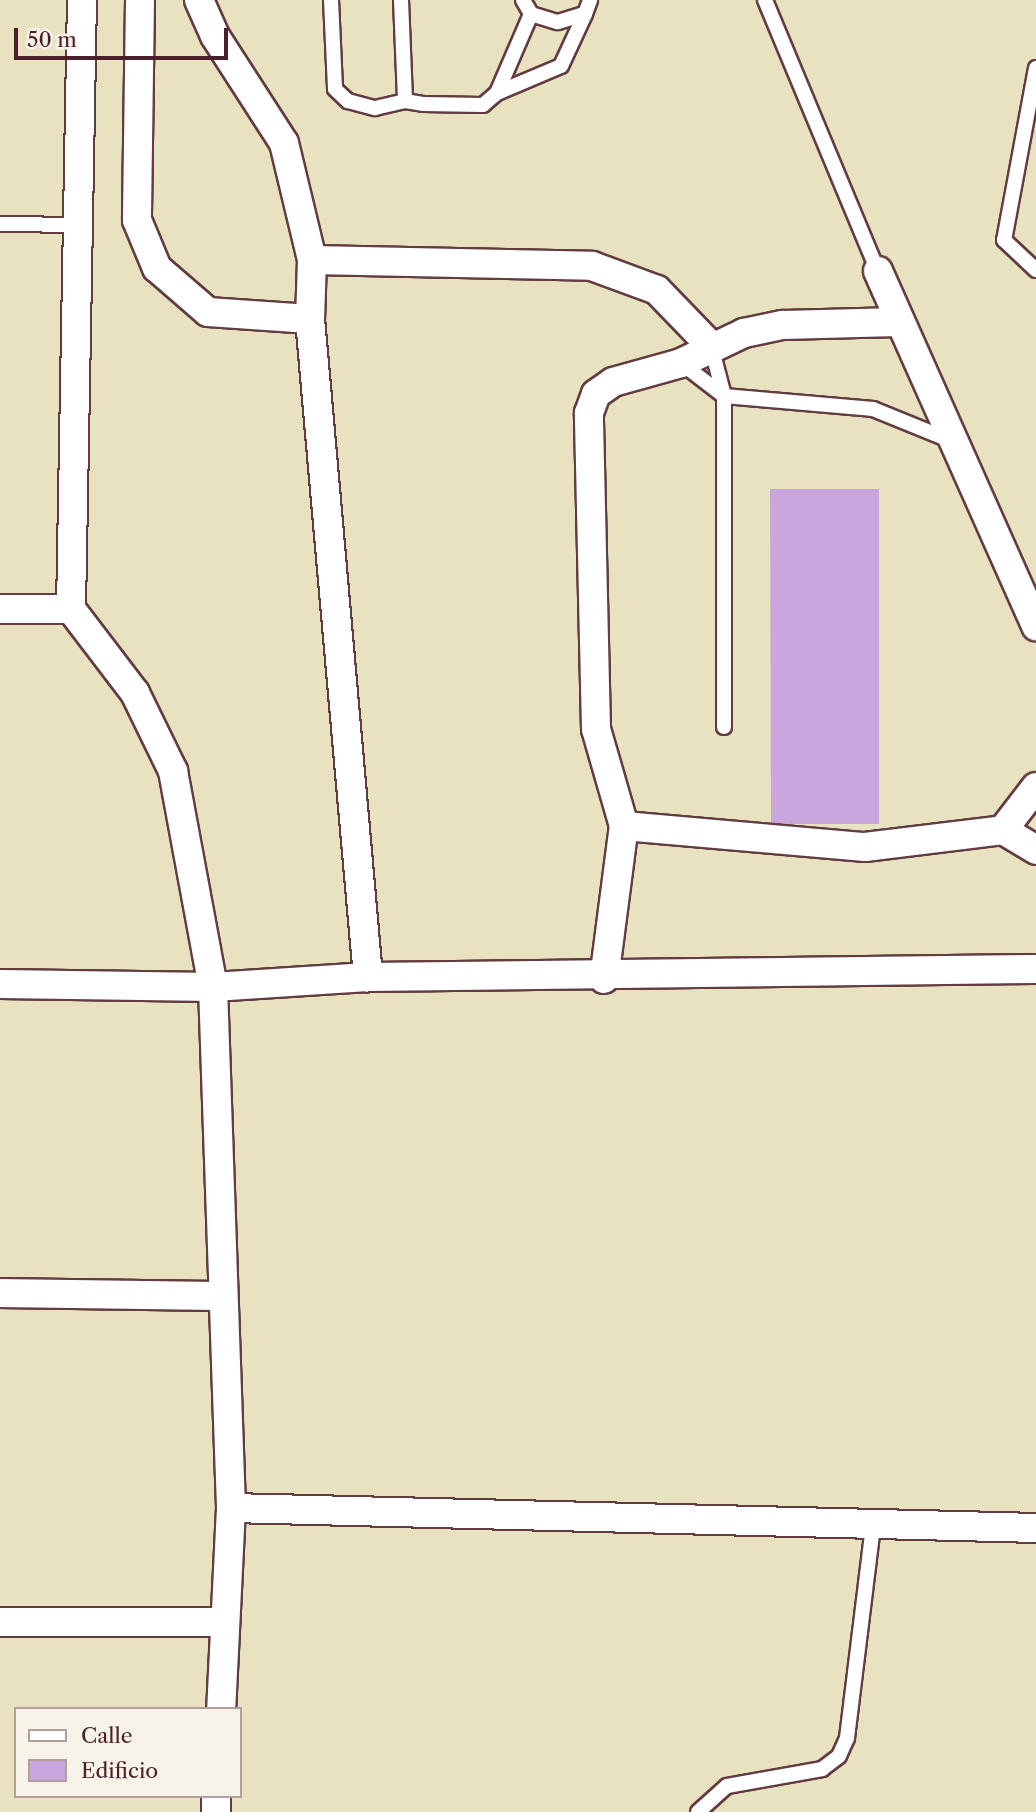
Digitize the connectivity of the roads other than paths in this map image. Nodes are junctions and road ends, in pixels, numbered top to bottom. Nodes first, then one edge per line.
1 (82, 0) edge
2 (140, 0) edge
3 (199, 0) edge
4 (331, 0) edge
5 (401, 0) edge
6 (523, 0) edge
7 (765, 0) edge
8 (587, 7) edge
9 (531, 14) junction
10 (1036, 68) edge
11 (497, 93) junction
12 (405, 101) junction
13 (0, 224) edge
14 (77, 225) junction
15 (312, 260) junction
16 (1036, 270) edge
17 (878, 271) joint
18 (310, 319) junction
19 (898, 322) junction
20 (711, 346) junction
21 (681, 363) junction
22 (724, 396) junction
23 (955, 442) junction
24 (0, 609) edge
25 (71, 609) junction
26 (1036, 626) edge
27 (724, 727) dead end
28 (1036, 788) edge
29 (624, 826) junction
30 (1003, 830) junction
31 (1036, 850) edge
32 (1036, 970) edge
33 (368, 977) junction
34 (604, 979) junction
35 (0, 984) edge
36 (213, 987) junction
37 (0, 1293) edge
38 (222, 1296) junction
39 (231, 1508) junction
40 (873, 1525) junction
41 (1036, 1528) edge
42 (0, 1622) edge
43 (225, 1622) junction
44 (221, 1707) edge
45 (698, 1812) edge

1 - 14 street
2 - 18 street
3 - 15 street
4 - 12 lane
5 - 12 lane
6 - 9 lane
7 - 17 lane
8 - 9 lane
8 - 11 lane
9 - 11 lane
10 - 16 lane
11 - 12 lane
13 - 14 lane
14 - 25 street
15 - 18 street
15 - 20 street
17 - 19 street
18 - 33 street
19 - 20 street
19 - 23 street
20 - 21 street
20 - 22 lane
21 - 22 lane
21 - 29 street
22 - 23 lane
22 - 27 lane
23 - 26 street
24 - 25 street
25 - 36 street
28 - 30 street
29 - 30 street
29 - 34 street
30 - 31 street
32 - 34 street
33 - 34 street
33 - 36 street
35 - 36 street
36 - 38 street
37 - 38 street
38 - 39 street
39 - 40 street
39 - 43 street
40 - 41 street
40 - 45 lane
42 - 43 street
43 - 44 street

